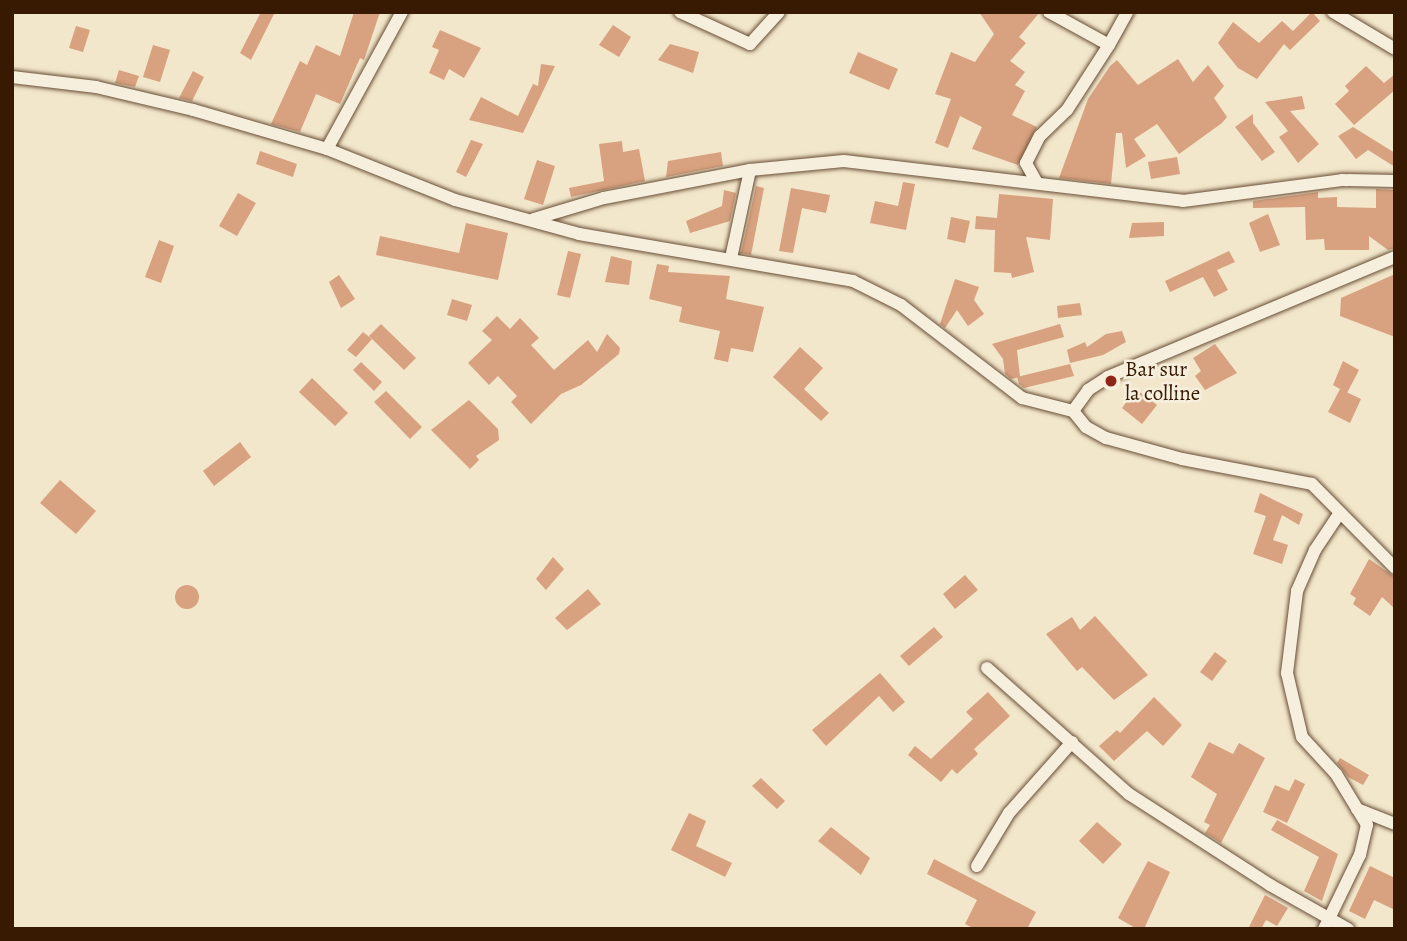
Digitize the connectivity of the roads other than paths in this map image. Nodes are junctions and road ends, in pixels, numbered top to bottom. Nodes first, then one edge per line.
1 (402, 12) edge
2 (680, 12) edge
3 (779, 12) edge
4 (1049, 12) edge
5 (1127, 12) edge
6 (1333, 12) edge
7 (1109, 45) junction
8 (1395, 49) edge
9 (12, 76) edge
10 (327, 149) junction
11 (750, 170) junction
12 (1395, 181) edge
13 (1037, 183) junction
14 (533, 220) junction
15 (1395, 257) edge
16 (731, 258) junction
17 (1073, 411) junction
18 (1339, 514) junction
19 (1395, 568) edge
20 (987, 668) dead end
21 (1072, 741) junction
22 (1357, 809) junction
23 (1395, 824) edge
24 (977, 866) dead end
25 (1326, 923) edge
26 (1348, 929) edge

1 - 10 street
2 - 3 street
4 - 7 street
5 - 7 street
6 - 8 street
7 - 13 street
9 - 10 street
10 - 14 street
11 - 13 street
11 - 14 street
11 - 16 street
12 - 13 street
14 - 16 street
15 - 17 street
16 - 17 street
17 - 18 street
18 - 19 street
18 - 22 street
20 - 21 street
21 - 24 street
21 - 25 street
22 - 23 street
22 - 25 street
25 - 26 street

